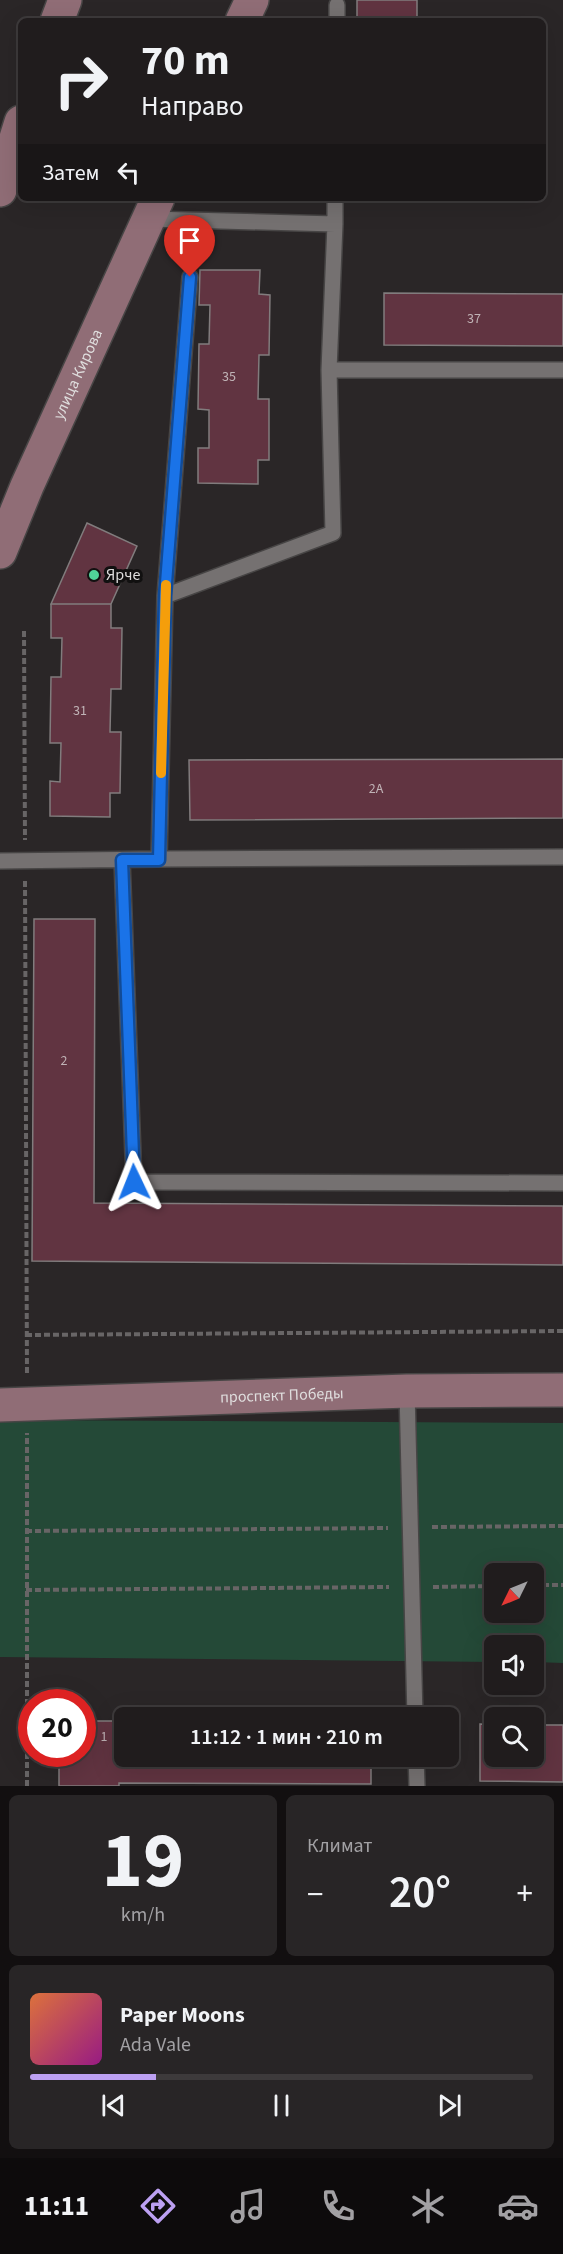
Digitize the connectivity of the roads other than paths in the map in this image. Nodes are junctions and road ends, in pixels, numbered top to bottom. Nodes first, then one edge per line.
1 (65, 0) edge
2 (252, 0) edge
3 (337, 5) dead end
4 (58, 18) edge
5 (243, 18) edge
6 (337, 18) edge
7 (18, 132) edge
8 (0, 190) edge
9 (335, 201) edge
10 (154, 208) edge
11 (335, 224) junction
12 (190, 277) dead end
13 (330, 370) junction
14 (563, 370) edge
15 (0, 552) edge
16 (165, 596) junction
17 (563, 857) edge
18 (122, 860) junction
19 (159, 860) junction
20 (0, 861) edge
21 (563, 1183) edge
22 (563, 1390) edge
23 (407, 1391) junction
24 (14, 1405) edge
25 (415, 1707) edge
26 (416, 1767) edge
27 (417, 1786) edge

1 - 4 main road
2 - 5 main road
3 - 6 lane
7 - 8 main road
9 - 11 lane
10 - 11 lane
10 - 15 main road, улица Кирова
11 - 13 lane
12 - 16 lane
13 - 14 lane
13 - 16 lane
16 - 19 lane
17 - 19 lane
18 - 19 lane
18 - 20 lane
18 - 21 lane
22 - 23 main road, проспект Победы
23 - 24 main road, проспект Победы
23 - 25 lane
26 - 27 lane

